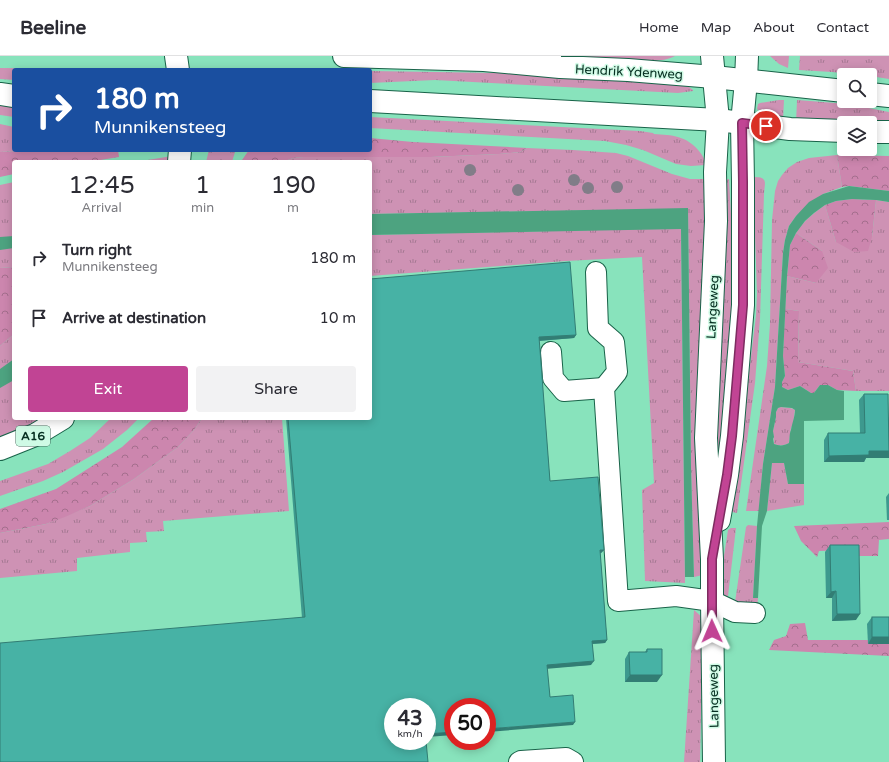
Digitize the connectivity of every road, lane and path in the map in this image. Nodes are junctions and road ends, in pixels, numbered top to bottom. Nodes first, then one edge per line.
1 (176, 56) edge
2 (344, 56) edge
3 (747, 56) edge
4 (713, 66) edge
5 (178, 68) edge
6 (746, 81) junction
7 (837, 90) edge
8 (0, 94) edge
9 (877, 95) edge
10 (12, 96) edge
11 (889, 96) edge
12 (372, 101) edge
13 (718, 120) junction
14 (742, 123) junction
15 (837, 131) edge
16 (877, 132) edge
17 (889, 132) edge
18 (596, 272) dead end
19 (551, 352) dead end
20 (604, 388) junction
21 (60, 420) edge
22 (0, 449) edge
23 (712, 559) junction
24 (712, 601) junction
25 (755, 613) dead end
26 (519, 762) edge
27 (573, 762) edge
28 (714, 762) edge

1 - 5 main road
2 - 4 main road, Hendrik Ydenweg
3 - 6 main road, Langeweg
4 - 6 main road, Hendrik Ydenweg
4 - 13 main road, Langeweg
6 - 7 main road, Hendrik Ydenweg
6 - 14 main road, Langeweg
8 - 10 main road
9 - 11 main road
12 - 13 main road
13 - 14 main road
13 - 23 main road, Langeweg
14 - 15 main road
14 - 23 main road, Langeweg
16 - 17 main road
18 - 20 lane
19 - 20 lane
20 - 24 lane
21 - 22 main road, A16
23 - 24 main road, Langeweg
24 - 25 lane
24 - 28 main road, Langeweg
26 - 27 lane

